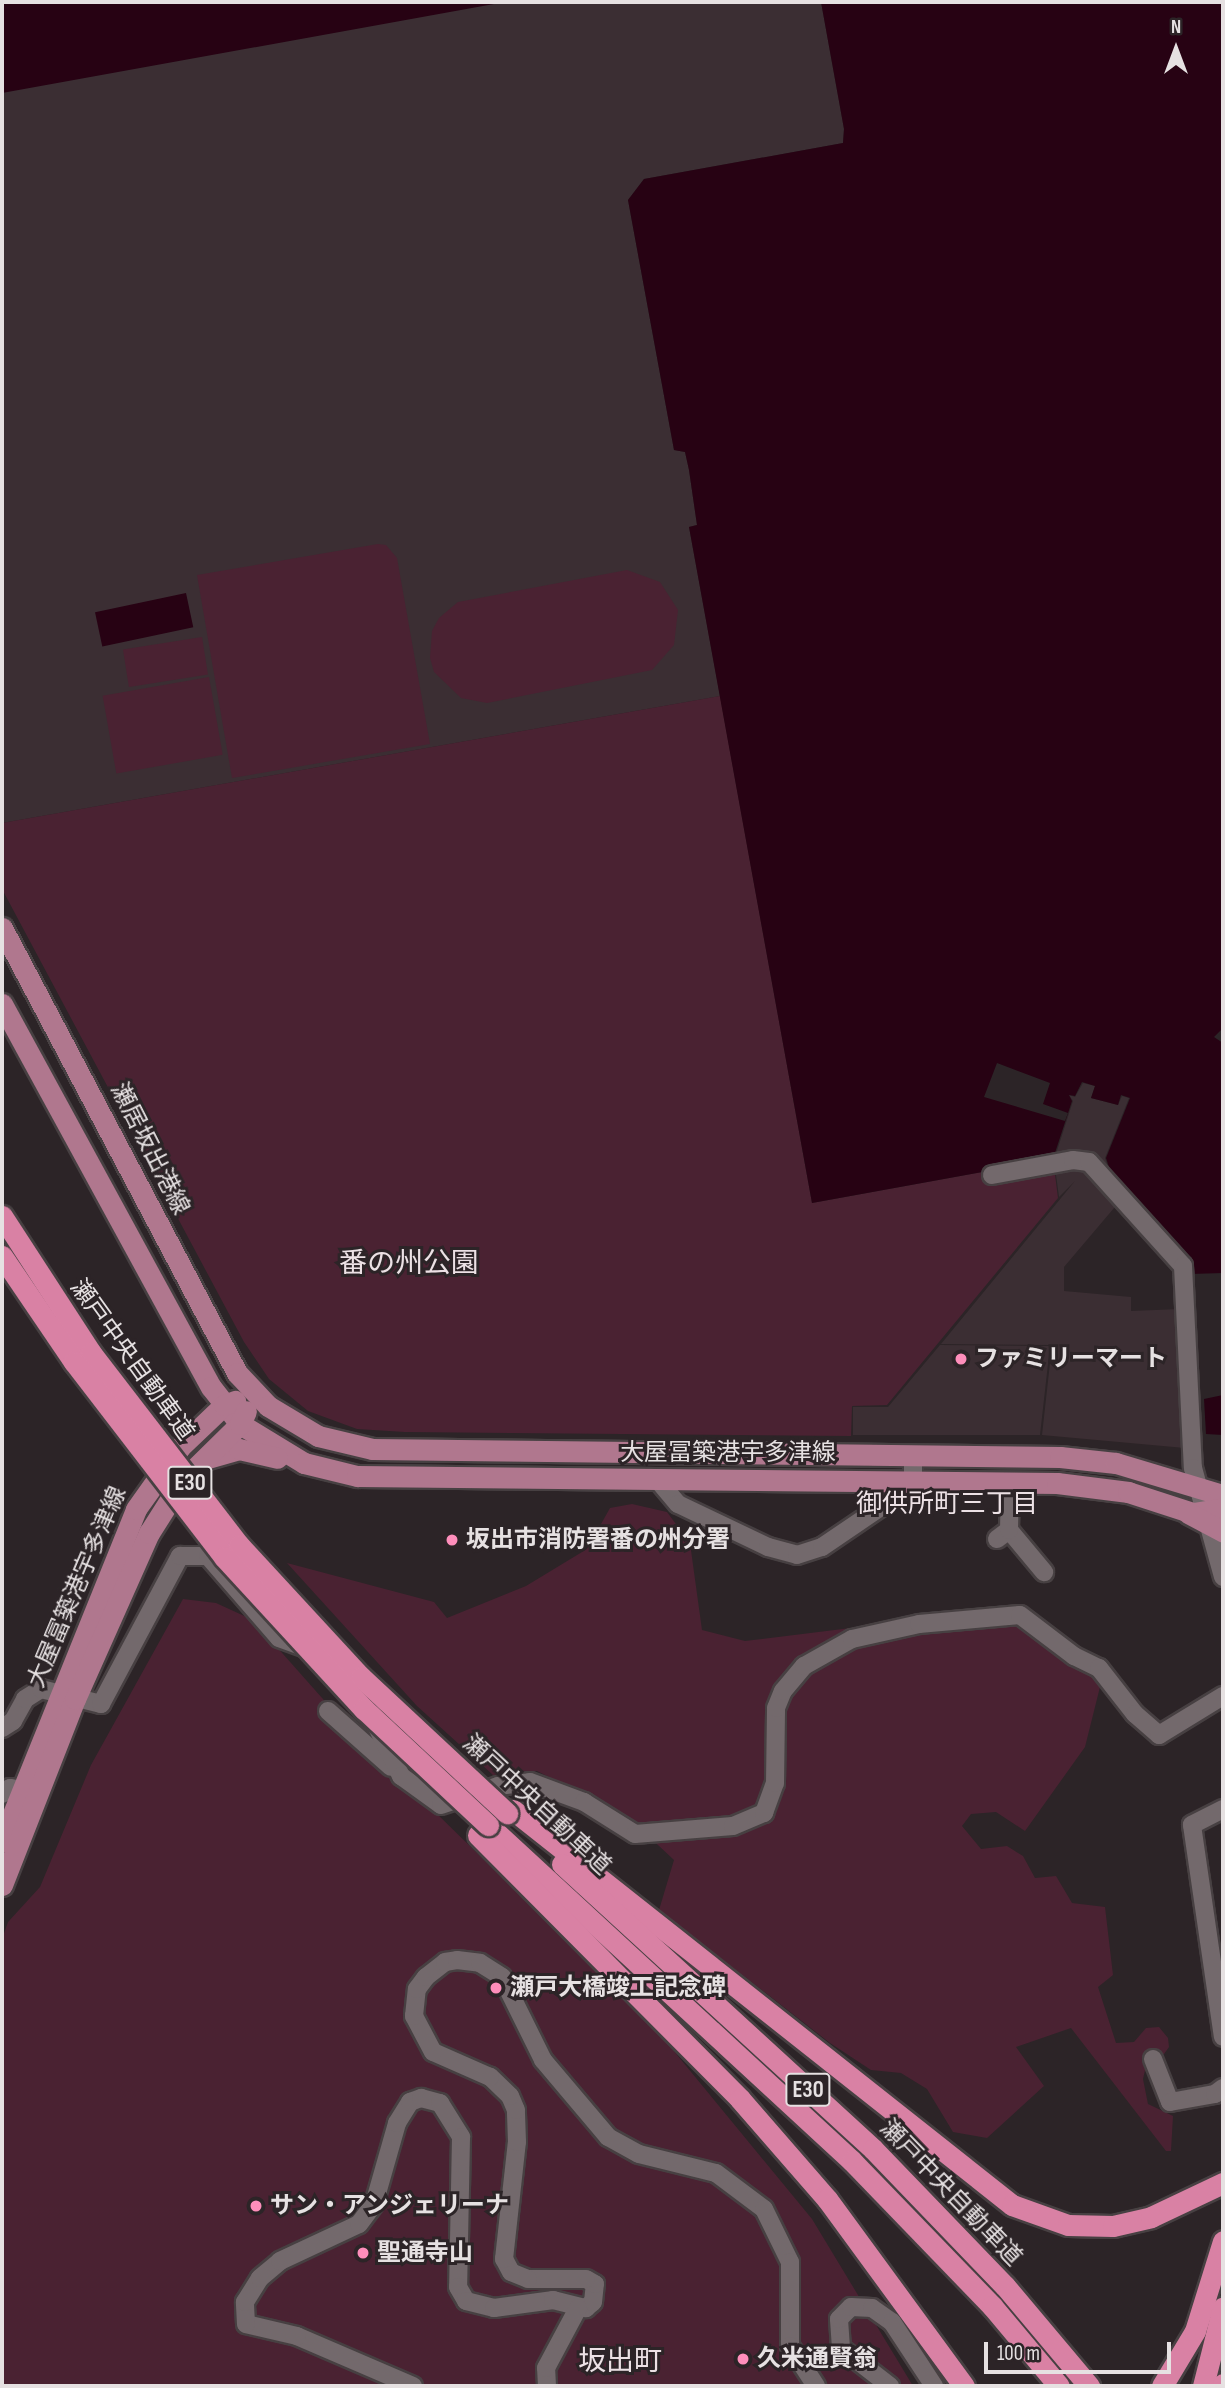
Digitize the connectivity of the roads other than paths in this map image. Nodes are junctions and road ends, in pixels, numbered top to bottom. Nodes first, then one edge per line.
1 (2, 928) edge
2 (2, 1004) edge
3 (992, 1175) dead end
4 (2, 1216) edge
5 (2, 1256) edge
6 (253, 1393) junction
7 (224, 1405) junction
8 (240, 1424) junction
9 (533, 1450) junction
10 (913, 1455) junction
11 (196, 1465) junction
12 (358, 1476) junction
13 (533, 1478) junction
14 (656, 1478) junction
15 (913, 1480) junction
16 (1010, 1482) junction
17 (1197, 1489) junction
18 (1223, 1495) edge
19 (1223, 1503) edge
20 (1214, 1519) edge
21 (1044, 1572) dead end
22 (1223, 1577) edge
23 (67, 1696) junction
24 (1223, 1696) edge
25 (328, 1711) dead end
26 (2, 1728) edge
27 (401, 1776) junction
28 (12, 1792) edge
29 (1223, 1809) edge
30 (510, 1811) junction
31 (483, 1830) junction
32 (2, 1841) edge
33 (2, 1885) edge
34 (1223, 2037) edge
35 (1153, 2059) dead end
36 (1223, 2088) edge
37 (1223, 2183) edge
38 (1223, 2241) edge
39 (1223, 2306) edge
40 (578, 2308) junction
41 (413, 2386) edge
42 (547, 2386) edge
43 (816, 2386) edge
44 (890, 2386) edge
45 (934, 2386) edge
46 (964, 2386) edge
47 (1059, 2386) edge
48 (1089, 2386) edge
49 (1161, 2386) edge
50 (1203, 2386) edge

1 - 6 main road, 瀬居坂出港線
2 - 7 main road
3 - 17 street
4 - 30 highway, 瀬戸中央自動車道 / E30, bridge
5 - 31 highway, 瀬戸中央自動車道 / E30, bridge
6 - 7 main road, 大屋冨築港宇多津線
6 - 8 main road, 大屋冨築港宇多津線
6 - 9 main road, 大屋冨築港宇多津線
7 - 8 main road
7 - 23 main road, 大屋冨築港宇多津線
8 - 11 main road, 大屋冨築港宇多津線
8 - 12 main road, 大屋冨築港宇多津線
9 - 10 main road, 大屋冨築港宇多津線
9 - 13 main road
10 - 15 street
10 - 17 main road, 大屋冨築港宇多津線
11 - 12 main road
11 - 23 main road, 大屋冨築港宇多津線
12 - 13 main road, 大屋冨築港宇多津線
13 - 14 main road, 大屋冨築港宇多津線
14 - 15 main road, 大屋冨築港宇多津線
14 - 15 street
15 - 16 main road, 大屋冨築港宇多津線
16 - 20 main road, 大屋冨築港宇多津線
16 - 21 street
17 - 18 main road, 大屋冨築港宇多津線
17 - 19 main road
17 - 20 street
20 - 22 street
23 - 26 street
23 - 27 street
23 - 28 main road, 大屋冨築港宇多津線
23 - 33 main road, 大屋冨築港宇多津線
24 - 27 street
25 - 27 street
28 - 32 main road, 大屋冨築港宇多津線
29 - 34 street
30 - 37 highway
30 - 48 highway, 瀬戸中央自動車道 / E30
31 - 46 highway
31 - 47 highway, 瀬戸中央自動車道 / E30
35 - 36 street
38 - 49 highway
39 - 50 highway
40 - 41 street
40 - 42 street
40 - 43 street
44 - 45 street

